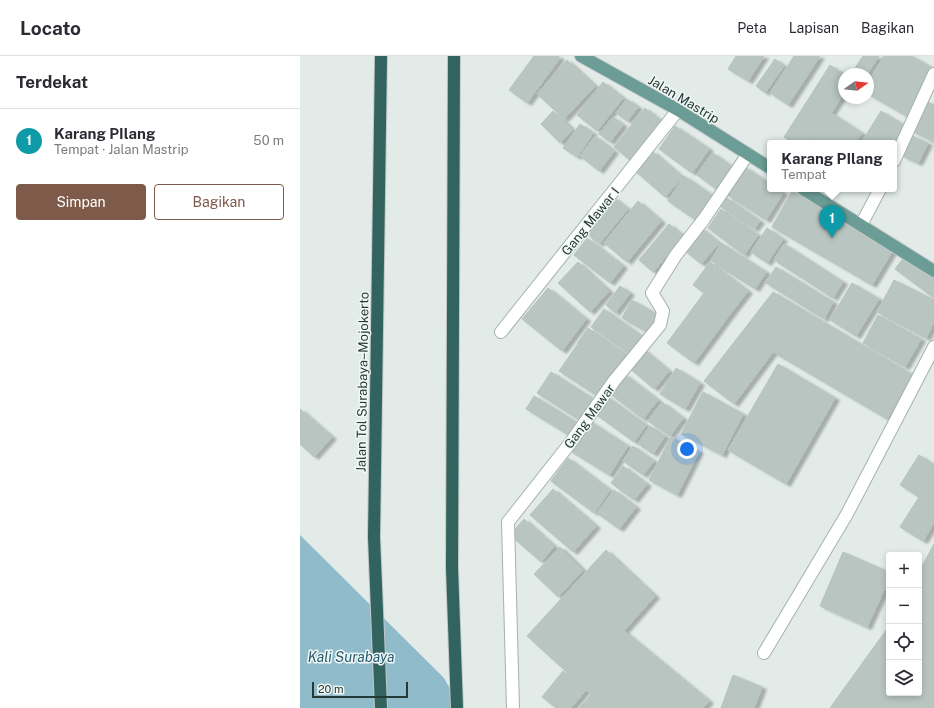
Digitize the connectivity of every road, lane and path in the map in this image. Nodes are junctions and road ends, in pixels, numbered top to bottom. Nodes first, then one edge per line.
1 (381, 56) edge
2 (454, 56) edge
3 (581, 56) edge
4 (934, 74) edge
5 (678, 110) junction
6 (748, 154) junction
7 (897, 154) edge
8 (767, 166) edge
9 (808, 192) edge
10 (878, 192) edge
11 (861, 226) junction
12 (934, 270) edge
13 (501, 332) dead end
14 (934, 347) edge
15 (764, 653) dead end
16 (381, 708) edge
17 (458, 708) edge
18 (513, 708) edge

1 - 16 highway, Jalan Tol Surabaya–Mojokerto
2 - 17 highway
3 - 5 main road, Jalan Mastrip
4 - 7 street
5 - 6 main road, Jalan Mastrip
5 - 13 street, Gang Mawar I
6 - 8 main road, Jalan Mastrip
6 - 18 street, Gang Mawar
9 - 11 main road
10 - 11 street
11 - 12 main road
14 - 15 street

